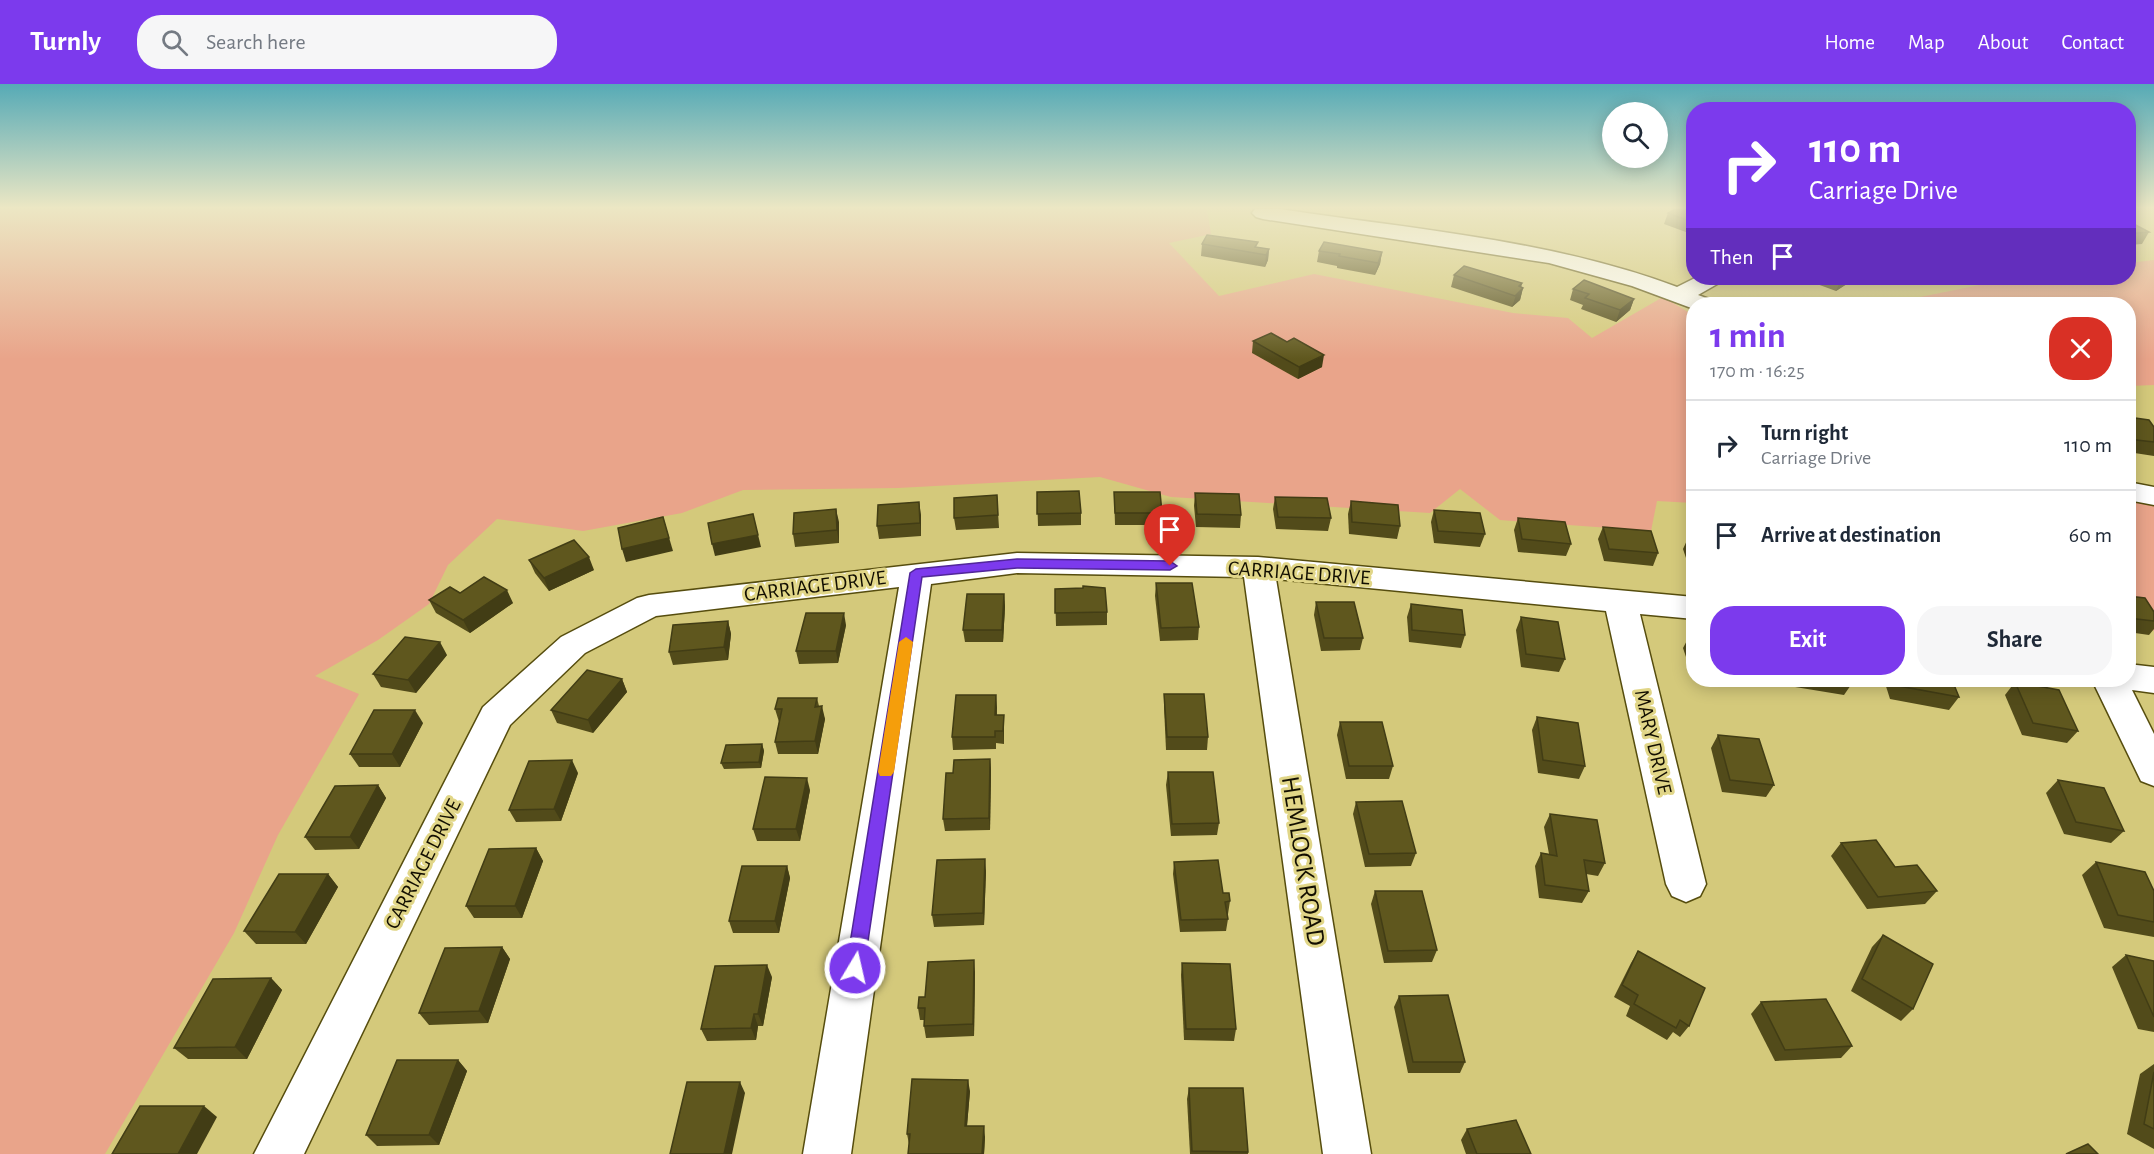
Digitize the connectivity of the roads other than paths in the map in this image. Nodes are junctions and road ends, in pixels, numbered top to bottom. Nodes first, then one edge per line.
1 (1559, 259) edge
2 (1705, 285) edge
3 (1694, 297) edge
4 (1686, 298) edge
5 (2136, 493) edge
6 (2154, 496) edge
7 (1258, 567) junction
8 (916, 573) junction
9 (1620, 600) junction
10 (1686, 608) edge
11 (2136, 678) edge
12 (2154, 680) edge
13 (2112, 687) edge
14 (2154, 771) edge
15 (1686, 884) dead end
16 (278, 1154) edge
17 (826, 1154) edge
18 (1347, 1154) edge

1 - 4 street
2 - 3 street
5 - 6 street
7 - 8 street, CARRIAGE DRIVE
7 - 9 street, CARRIAGE DRIVE
7 - 18 street, HEMLOCK ROAD
8 - 16 street, CARRIAGE DRIVE
8 - 17 street
9 - 10 street, CARRIAGE DRIVE
9 - 15 street, MARY DRIVE
11 - 12 street
13 - 14 street

